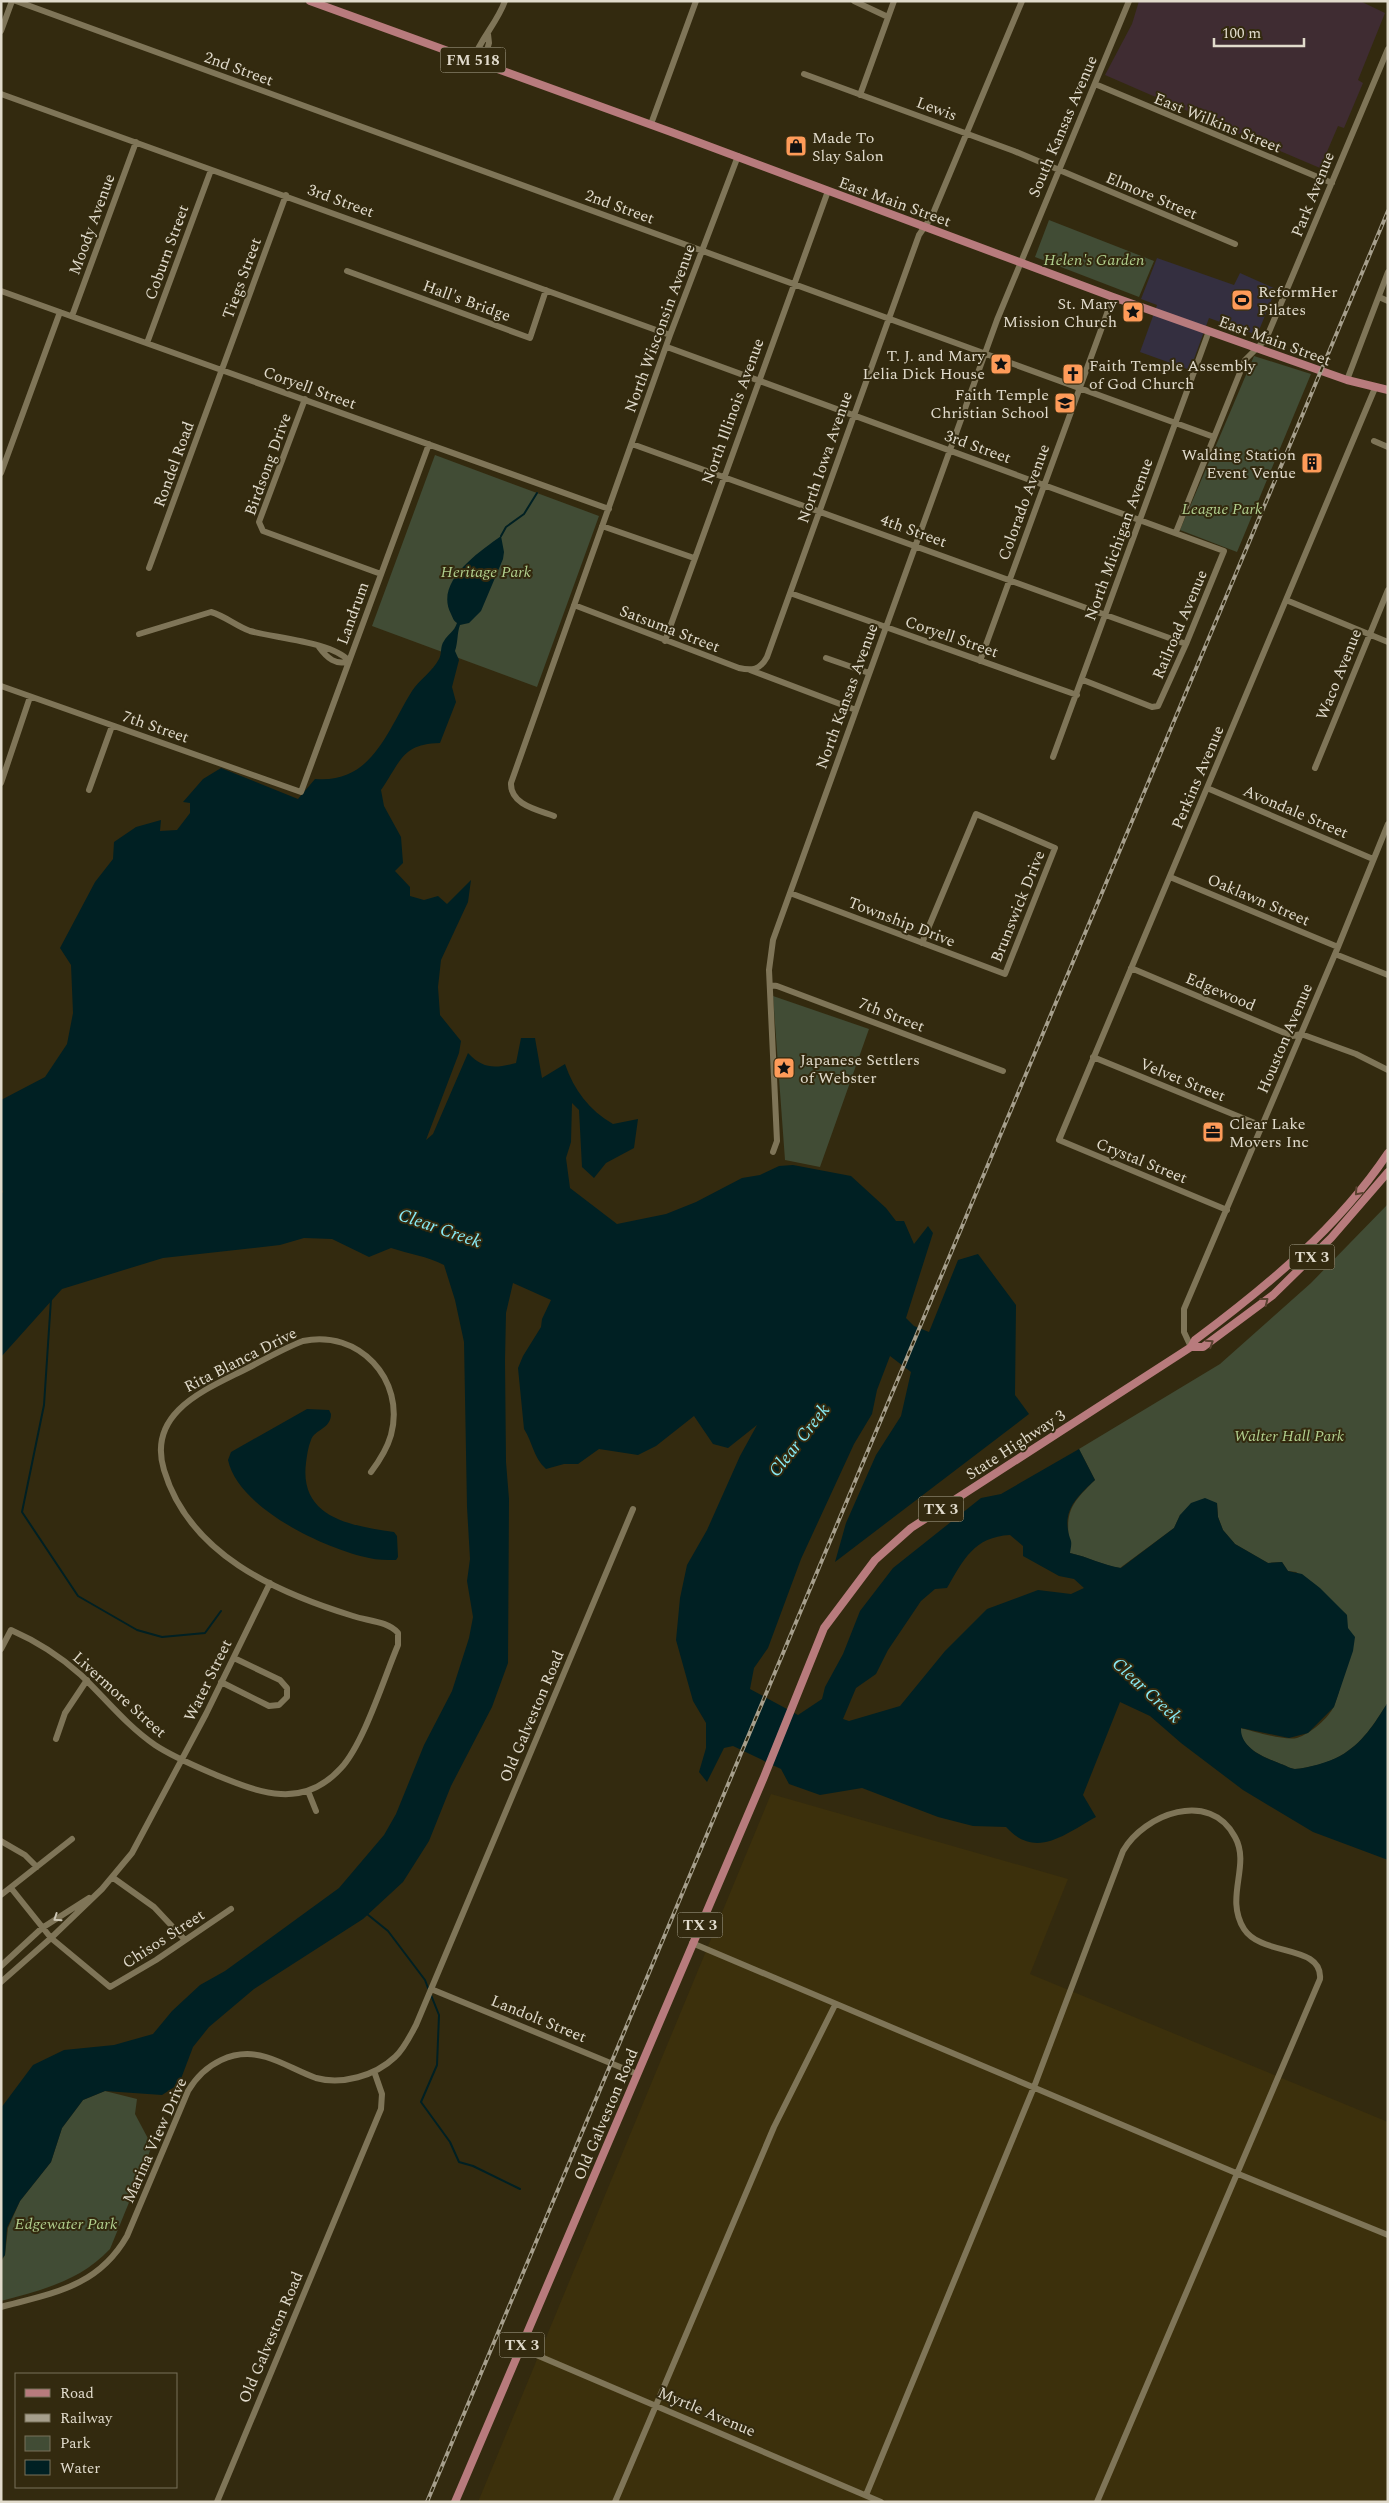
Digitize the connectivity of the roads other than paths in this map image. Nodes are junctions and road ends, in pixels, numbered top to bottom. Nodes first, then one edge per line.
1 (12, 1) edge
2 (16, 1) edge
3 (310, 1) edge
4 (505, 1) edge
5 (696, 1) edge
6 (854, 1) edge
7 (894, 1) edge
8 (1022, 1) edge
9 (1129, 1) edge
10 (888, 17) junction
11 (1, 31) edge
12 (488, 34) junction
13 (1388, 49) edge
14 (473, 60) junction
15 (483, 64) junction
16 (804, 74) dead end
17 (1095, 84) junction
18 (1, 94) edge
19 (860, 95) junction
20 (651, 124) junction
21 (966, 134) junction
22 (136, 142) junction
23 (738, 156) junction
24 (211, 170) junction
25 (1058, 171) junction
26 (1332, 183) junction
27 (828, 190) junction
28 (286, 195) junction
29 (925, 226) junction
30 (1235, 244) dead end
31 (701, 251) junction
32 (1020, 262) junction
33 (347, 271) dead end
34 (1388, 272) edge
35 (793, 284) junction
36 (1, 290) edge
37 (546, 290) junction
38 (1113, 297) junction
39 (1379, 297) junction
40 (1388, 301) edge
41 (60, 312) junction
42 (72, 316) junction
43 (889, 319) junction
44 (1209, 331) junction
45 (670, 335) junction
46 (147, 343) junction
47 (667, 347) junction
48 (1258, 347) junction
49 (985, 354) junction
50 (222, 370) junction
51 (758, 380) junction
52 (1346, 380) junction
53 (1079, 388) junction
54 (1375, 388) junction
55 (1388, 390) edge
56 (305, 399) junction
57 (853, 416) junction
58 (1174, 422) junction
59 (1214, 437) junction
60 (1374, 442) dead end
61 (429, 444) junction
62 (632, 444) junction
63 (1388, 447) edge
64 (949, 451) junction
65 (1, 473) edge
66 (723, 477) junction
67 (1044, 484) junction
68 (609, 509) junction
69 (819, 511) junction
70 (1140, 518) junction
71 (602, 526) junction
72 (1176, 532) junction
73 (914, 545) junction
74 (1224, 550) joint
75 (694, 558) junction
76 (149, 568) dead end
77 (381, 574) junction
78 (1009, 579) junction
79 (1388, 590) edge
80 (790, 593) junction
81 (1286, 600) junction
82 (574, 605) junction
83 (1106, 614) junction
84 (885, 628) junction
85 (138, 634) dead end
86 (1369, 634) junction
87 (664, 641) junction
88 (1388, 642) edge
89 (1186, 644) junction
90 (826, 658) dead end
91 (349, 661) junction
92 (980, 661) junction
93 (750, 670) junction
94 (869, 673) junction
95 (1083, 680) junction
96 (1, 686) edge
97 (1077, 695) junction
98 (30, 697) junction
99 (856, 710) junction
100 (112, 726) junction
101 (1054, 757) dead end
102 (1315, 768) dead end
103 (1, 783) edge
104 (1207, 788) junction
105 (89, 790) dead end
106 (301, 792) joint
107 (554, 816) dead end
108 (1388, 824) edge
109 (1385, 837) edge
110 (1373, 859) junction
111 (1170, 877) junction
112 (790, 894) junction
113 (922, 943) junction
114 (1338, 947) junction
115 (1334, 954) junction
116 (1131, 968) junction
117 (1005, 974) joint
118 (1388, 976) edge
119 (770, 986) junction
120 (1300, 1034) junction
121 (1093, 1057) junction
122 (1388, 1070) edge
123 (1003, 1071) dead end
124 (1262, 1126) junction
125 (1063, 1128) joint
126 (773, 1152) dead end
127 (1388, 1153) edge
128 (1388, 1172) edge
129 (1226, 1210) junction
130 (1191, 1348) junction
131 (371, 1472) dead end
132 (633, 1509) dead end
133 (270, 1583) junction
134 (1, 1649) edge
135 (234, 1658) junction
136 (87, 1680) junction
137 (221, 1682) junction
138 (780, 1737) joint
139 (56, 1739) dead end
140 (182, 1760) junction
141 (308, 1791) junction
142 (316, 1811) dead end
143 (72, 1839) dead end
144 (1, 1841) edge
145 (37, 1867) junction
146 (112, 1877) junction
147 (11, 1888) junction
148 (102, 1889) junction
149 (1, 1895) edge
150 (231, 1909) dead end
151 (42, 1928) junction
152 (51, 1938) junction
153 (186, 1940) junction
154 (692, 1943) junction
155 (1, 1966) edge
156 (1, 1982) edge
157 (431, 1989) junction
158 (835, 2004) junction
159 (374, 2071) junction
160 (637, 2074) junction
161 (1034, 2087) junction
162 (1236, 2173) junction
163 (1388, 2235) edge
164 (1, 2307) edge
165 (520, 2348) junction
166 (656, 2404) junction
167 (866, 2495) junction
168 (217, 2502) edge
169 (455, 2502) edge
170 (615, 2502) edge
171 (881, 2502) edge
172 (1097, 2502) edge

1 - 11 street
2 - 31 street, 2nd Street
3 - 14 main road, East Main Street / FM 518
4 - 12 street
5 - 20 street
6 - 10 street
7 - 10 street
8 - 21 street, North Iowa Avenue
9 - 17 street, South Kansas Avenue
10 - 19 street
12 - 14 street
12 - 15 street
13 - 26 street, Park Avenue
14 - 15 main road, East Main Street / FM 518
15 - 20 main road, East Main Street / FM 518
16 - 19 street, Lewis
17 - 25 street, South Kansas Avenue
17 - 26 street, East Wilkins Street
18 - 22 street, 3rd Street
19 - 21 street, Lewis
20 - 23 main road, East Main Street / FM 518
21 - 25 street, Lewis
21 - 29 street, North Iowa Avenue
22 - 24 street, 3rd Street
22 - 42 street, Moody Avenue
23 - 27 main road, East Main Street / FM 518
23 - 31 street, North Wisconsin Avenue
24 - 28 street, 3rd Street
24 - 46 street, Coburn Street
25 - 30 street, Elmore Street
25 - 32 street, South Kansas Avenue
26 - 48 street, Park Avenue
27 - 29 main road, East Main Street / FM 518
27 - 35 street, North Illinois Avenue
28 - 37 street, 3rd Street
28 - 50 street, Tiegs Street
29 - 32 main road, East Main Street / FM 518
29 - 43 street, North Iowa Avenue
31 - 35 street, 2nd Street
31 - 45 street, North Wisconsin Avenue
32 - 38 main road, East Main Street / FM 518
32 - 49 street, North Kansas Avenue
33 - 37 street, Hall's Bridge
34 - 39 street
35 - 43 street, 2nd Street
35 - 51 street, North Illinois Avenue
36 - 41 street, Coryell Street
37 - 45 street, 3rd Street
38 - 44 main road, East Main Street / FM 518
38 - 53 street, Colorado Avenue
39 - 40 street
39 - 52 street
41 - 42 street, Coryell Street
41 - 65 street
42 - 46 street, Coryell Street
43 - 49 street, 2nd Street
43 - 57 street, North Iowa Avenue
44 - 48 main road, East Main Street / FM 518
44 - 58 street, North Michigan Avenue
45 - 47 street, North Wisconsin Avenue
46 - 50 street, Coryell Street
47 - 51 street, 3rd Street
47 - 62 street, North Wisconsin Avenue
48 - 52 main road, East Main Street / FM 518
48 - 59 street, Park Avenue
49 - 53 street, 2nd Street
49 - 64 street, North Kansas Avenue
50 - 56 street, Coryell Street
50 - 76 street, Rondel Road
51 - 57 street, 3rd Street
51 - 66 street, North Illinois Avenue
52 - 54 main road, East Main Street / FM 518
53 - 58 street, 2nd Street
53 - 67 street, Colorado Avenue
54 - 55 main road, East Main Street / FM 518
54 - 81 street, Perkins Avenue
56 - 61 street, Coryell Street
56 - 77 street, Birdsong Drive
57 - 64 street, 3rd Street
57 - 69 street, North Iowa Avenue
58 - 59 street, 2nd Street
58 - 70 street, North Michigan Avenue
59 - 72 street, Park Avenue
60 - 63 street
61 - 68 street, Coryell Street
61 - 77 street, Landrum
62 - 66 street, 4th Street
62 - 68 street, North Wisconsin Avenue
64 - 67 street, 3rd Street
64 - 73 street, North Kansas Avenue
66 - 69 street, 4th Street
66 - 75 street, North Illinois Avenue
67 - 70 street, 3rd Street
67 - 78 street, Colorado Avenue
68 - 71 street, North Wisconsin Avenue
69 - 73 street, 4th Street
69 - 80 street, North Iowa Avenue
70 - 72 street, 3rd Street
70 - 83 street, North Michigan Avenue
71 - 75 street
71 - 82 street
72 - 74 street, 3rd Street
73 - 78 street, 4th Street
73 - 84 street, North Kansas Avenue
74 - 89 street, Railroad Avenue
75 - 87 street, North Illinois Avenue
77 - 91 street, Landrum
78 - 83 street, 4th Street
78 - 92 street, Colorado Avenue
79 - 86 street, Waco Avenue
80 - 84 street, Coryell Street
80 - 93 street, North Iowa Avenue
81 - 86 street
81 - 104 street, Perkins Avenue
82 - 87 street, Satsuma Street
82 - 107 street
83 - 89 street, 4th Street
83 - 95 street, North Michigan Avenue
84 - 92 street, Coryell Street
84 - 94 street, North Kansas Avenue
85 - 91 street
86 - 88 street
86 - 102 street, Waco Avenue
87 - 93 street, Satsuma Street
89 - 95 street, Railroad Avenue
90 - 94 street
91 - 106 street, Landrum
92 - 97 street, Coryell Street
93 - 99 street, Satsuma Street
94 - 99 street, North Kansas Avenue
95 - 97 street, North Michigan Avenue
96 - 98 street, 7th Street
97 - 101 street, North Michigan Avenue
98 - 100 street, 7th Street
98 - 103 street
99 - 112 street, North Kansas Avenue
100 - 105 street
100 - 106 street, 7th Street
104 - 110 street, Avondale Street
104 - 111 street, Perkins Avenue
108 - 109 street, Houston Avenue
109 - 110 street, Houston Avenue
110 - 114 street, Houston Avenue
111 - 114 street, Oaklawn Street
111 - 116 street, Perkins Avenue
112 - 113 street, Township Drive
112 - 119 street, North Kansas Avenue
113 - 117 street, Township Drive
113 - 117 street, Brunswick Drive
114 - 115 street, Houston Avenue
115 - 118 street
115 - 120 street, Houston Avenue
116 - 120 street, Edgewood
116 - 121 street, Perkins Avenue
119 - 123 street, 7th Street
119 - 126 street, North Kansas Avenue
120 - 122 street, Edgewood
120 - 124 street, Houston Avenue
121 - 124 street, Velvet Street
121 - 125 street, Perkins Avenue
124 - 129 street, Houston Avenue
125 - 129 street, Crystal Street
127 -> 130 main road, State Highway 3 / TX 3
130 -> 128 main road, State Highway 3 / TX 3
129 - 130 street, Houston Avenue
130 - 138 main road, State Highway 3 / TX 3
131 - 133 street, Rita Blanca Drive
132 - 157 street, Old Galveston Road
133 - 135 street, Water Street
133 - 141 street, Rita Blanca Drive
134 - 136 street, Livermore Street
135 - 137 street, Water Street
135 - 137 street
136 - 139 street
136 - 140 street, Livermore Street
137 - 140 street, Water Street
138 - 154 main road, Old Galveston Road / TX 3
140 - 141 street, Livermore Street
140 - 146 street, Water Street
141 - 142 street
143 - 145 street
144 - 145 street
145 - 147 street
146 - 148 street, Water Street
146 - 153 street
147 - 149 street
147 - 151 street
148 -> 151 street, Water Street
148 - 152 street, Water Street
150 - 153 street, Chisos Street
151 - 152 street
151 - 155 street, Water Street
152 - 153 street, Chisos Street
152 - 156 street, Water Street
154 - 158 street
154 - 160 main road, Old Galveston Road / TX 3
157 - 159 street, Marina View Drive
157 - 160 street, Landolt Street
158 - 161 street
158 - 166 street
159 - 164 street, Marina View Drive
159 - 168 street, Old Galveston Road
160 - 165 main road, Old Galveston Road / TX 3
161 - 162 street
161 - 162 street
161 - 167 street
162 - 163 street
162 - 172 street
165 - 166 street, Myrtle Avenue
165 - 169 main road, Old Galveston Road / TX 3
166 - 167 street, Myrtle Avenue
166 - 170 street
167 - 171 street, Myrtle Avenue

